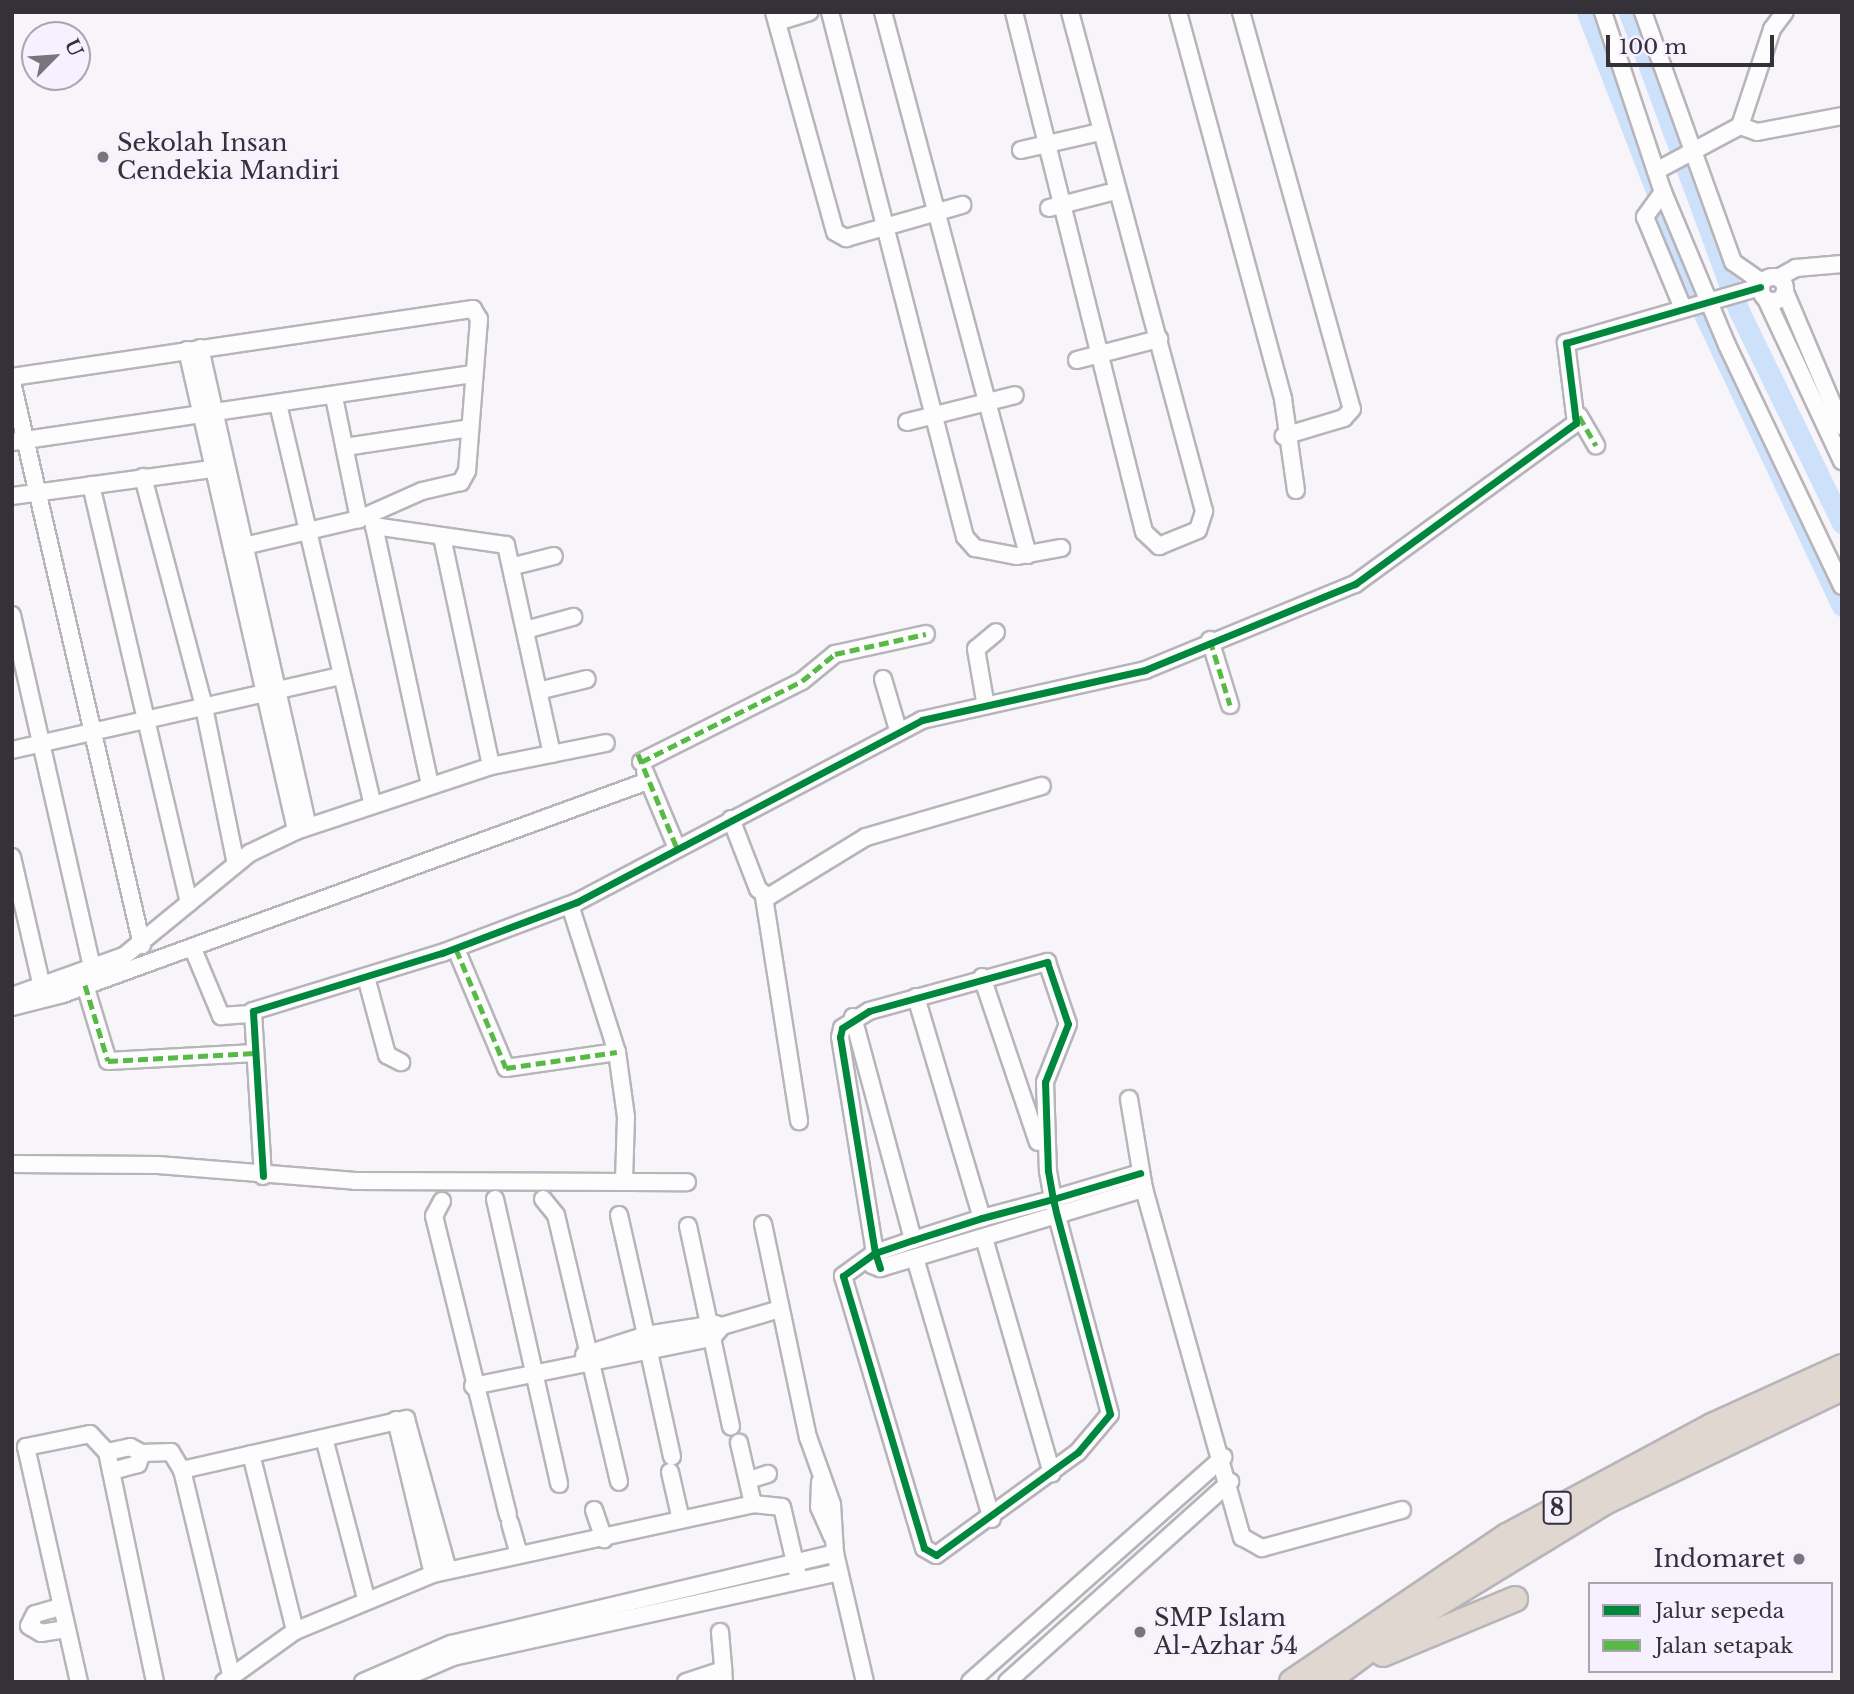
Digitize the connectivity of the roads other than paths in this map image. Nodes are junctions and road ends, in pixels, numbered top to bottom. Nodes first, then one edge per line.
1 (810, 12) edge
2 (830, 12) edge
3 (883, 12) edge
4 (1014, 12) edge
5 (1070, 12) edge
6 (1178, 12) edge
7 (1241, 12) edge
8 (1603, 12) edge
9 (1643, 12) edge
10 (1763, 12) edge
11 (1785, 12) edge
12 (775, 17) edge
13 (1772, 29) junction
14 (1842, 116) edge
15 (1740, 125) junction
16 (1100, 132) junction
17 (1046, 144) junction
18 (1021, 149) dead end
19 (1688, 157) junction
20 (1661, 169) junction
21 (1116, 191) junction
22 (1659, 196) junction
23 (962, 205) dead end
24 (1056, 205) junction
25 (937, 212) junction
26 (884, 225) junction
27 (1842, 264) edge
28 (1771, 288) junction
29 (1713, 296) junction
30 (1682, 306) junction
31 (1159, 339) junction
32 (193, 349) junction
33 (1104, 352) junction
34 (1077, 359) dead end
35 (474, 373) junction
36 (12, 380) edge
37 (1015, 395) dead end
38 (334, 397) junction
39 (989, 401) junction
40 (278, 404) junction
41 (208, 415) junction
42 (935, 415) junction
43 (1579, 416) junction
44 (907, 422) dead end
45 (470, 428) junction
46 (1838, 430) edge
47 (1284, 436) junction
48 (19, 441) edge
49 (1596, 446) dead end
50 (345, 447) junction
51 (1842, 461) edge
52 (211, 468) junction
53 (144, 477) junction
54 (91, 485) junction
55 (1296, 489) dead end
56 (39, 492) junction
57 (12, 496) edge
58 (368, 520) junction
59 (306, 532) junction
60 (442, 537) junction
61 (244, 545) junction
62 (1060, 548) dead end
63 (1028, 555) junction
64 (554, 556) dead end
65 (514, 566) junction
66 (1842, 586) edge
67 (246, 587) junction
68 (12, 615) edge
69 (573, 617) dead end
70 (529, 629) junction
71 (996, 632) dead end
72 (926, 634) dead end
73 (1210, 640) junction
74 (340, 676) junction
75 (587, 679) dead end
76 (883, 679) dead end
77 (542, 690) junction
78 (268, 691) junction
79 (985, 701) junction
80 (1230, 705) dead end
81 (204, 707) junction
82 (144, 720) junction
83 (898, 730) junction
84 (93, 732) junction
85 (606, 743) dead end
86 (40, 744) junction
87 (12, 750) edge
88 (552, 754) junction
89 (491, 766) junction
90 (648, 781) junction
91 (430, 785) junction
92 (1042, 786) dead end
93 (372, 803) junction
94 (731, 819) junction
95 (302, 829) junction
96 (677, 848) junction
97 (12, 856) edge
98 (236, 864) junction
99 (764, 897) junction
100 (189, 903) junction
101 (570, 905) junction
102 (142, 945) junction
103 (193, 949) junction
104 (456, 949) junction
105 (92, 968) junction
106 (366, 977) junction
107 (982, 977) junction
108 (85, 985) junction
109 (42, 987) junction
110 (62, 987) junction
111 (12, 996) edge
112 (916, 997) junction
113 (12, 1007) edge
114 (250, 1014) junction
115 (853, 1017) junction
116 (617, 1052) junction
117 (255, 1053) junction
118 (401, 1062) dead end
119 (1129, 1099) dead end
120 (799, 1121) dead end
121 (12, 1164) edge
122 (1048, 1171) junction
123 (263, 1176) junction
124 (624, 1181) junction
125 (1142, 1181) junction
126 (687, 1182) dead end
127 (495, 1199) dead end
128 (543, 1199) dead end
129 (1053, 1199) junction
130 (442, 1201) dead end
131 (619, 1215) dead end
132 (1057, 1216) junction
133 (982, 1218) junction
134 (762, 1224) dead end
135 (688, 1226) dead end
136 (943, 1231) junction
137 (984, 1238) junction
138 (913, 1240) junction
139 (948, 1249) junction
140 (915, 1258) junction
141 (875, 1262) junction
142 (780, 1309) junction
143 (714, 1328) junction
144 (646, 1335) junction
145 (589, 1349) junction
146 (649, 1352) junction
147 (577, 1362) junction
148 (594, 1366) junction
149 (1842, 1367) edge
150 (534, 1373) junction
151 (473, 1386) junction
152 (1842, 1388) edge
153 (731, 1426) dead end
154 (324, 1438) junction
155 (739, 1443) dead end
156 (19, 1448) edge
157 (107, 1452) junction
158 (142, 1453) junction
159 (251, 1454) junction
160 (1223, 1457) junction
161 (182, 1470) junction
162 (111, 1471) junction
163 (1052, 1473) junction
164 (768, 1474) dead end
165 (749, 1480) junction
166 (619, 1482) dead end
167 (1230, 1482) junction
168 (559, 1484) dead end
169 (753, 1504) junction
170 (599, 1509) dead end
171 (1402, 1510) dead end
172 (992, 1519) junction
173 (681, 1520) junction
174 (608, 1538) junction
175 (835, 1553) junction
176 (519, 1555) junction
177 (795, 1563) junction
178 (440, 1572) junction
179 (839, 1572) junction
180 (799, 1580) junction
181 (366, 1598) junction
182 (1515, 1599) dead end
183 (60, 1607) junction
184 (29, 1626) junction
185 (12, 1628) edge
186 (65, 1629) junction
187 (295, 1631) junction
188 (720, 1632) dead end
189 (1013, 1645) junction
190 (452, 1650) junction
191 (1029, 1662) junction
192 (1352, 1663) junction
193 (724, 1676) edge
194 (227, 1678) edge
195 (79, 1682) edge
196 (155, 1682) edge
197 (363, 1682) edge
198 (395, 1682) edge
199 (687, 1682) edge
200 (865, 1682) edge
201 (970, 1682) edge
202 (1007, 1682) edge
203 (1293, 1682) edge
204 (1326, 1682) edge

1 - 12 street
2 - 26 street
3 - 25 street
4 - 17 street
5 - 16 street
6 - 47 street
7 - 47 street
8 - 20 street
9 - 19 street
10 - 13 street
11 - 13 street
12 - 26 street
13 - 15 street
14 - 15 street
15 - 19 street
16 - 17 street
16 - 21 street
17 - 18 street
17 - 24 street
19 - 20 street
19 - 28 street
20 - 22 street
21 - 24 street
21 - 31 street
22 - 29 street
22 - 30 street
23 - 25 street
24 - 33 street
25 - 26 street
25 - 39 street
26 - 42 street
27 - 28 street
28 - 29 street
28 - 46 street
29 - 30 street
29 - 66 street
30 - 43 street
31 - 33 street
31 - 33 street
32 - 35 street
32 - 36 street
32 - 41 street
33 - 34 street
35 - 38 street
35 - 45 street
36 - 48 street
37 - 39 street
38 - 40 street
38 - 50 street
39 - 42 street
39 - 63 street
40 - 41 street
40 - 59 street
41 - 48 street
41 - 52 street
41 - 61 street
42 - 44 street
42 - 63 street
43 - 49 street
43 - 73 street
45 - 50 street
45 - 58 street
46 - 51 street
47 - 55 street
48 - 56 street
50 - 58 street
52 - 53 street
52 - 67 street
53 - 54 street
53 - 81 street
54 - 56 street
54 - 82 street
56 - 57 street
56 - 84 street
58 - 59 street
58 - 60 street
58 - 91 street
59 - 61 street
59 - 74 street
60 - 65 street
60 - 89 street
61 - 67 street
62 - 63 street
64 - 65 street
65 - 70 street
67 - 78 street
68 - 86 street
69 - 70 street
70 - 77 street
71 - 79 street
72 - 90 street
73 - 79 street
73 - 80 street
74 - 78 street
74 - 93 street
75 - 77 street
76 - 83 street
77 - 88 street
78 - 81 street
78 - 95 street
79 - 83 street
81 - 82 street
81 - 98 street
82 - 84 street
82 - 100 street
83 - 94 street
84 - 86 street
84 - 102 street
85 - 88 street
86 - 87 street
86 - 105 street
88 - 89 street
89 - 91 street
90 - 96 street
90 - 103 street
91 - 93 street
92 - 99 street
93 - 95 street
94 - 96 street
94 - 99 street
95 - 98 street
96 - 101 street
97 - 109 street
98 - 100 street
99 - 120 street
100 - 102 street
101 - 104 street
101 - 116 street
102 - 105 street
103 - 108 street
103 - 114 street
104 - 106 street
104 - 116 street
105 - 110 street
106 - 114 street
106 - 118 street
107 - 112 street
107 - 122 street
107 - 122 street
108 - 110 street
108 - 117 street
109 - 110 street
109 - 111 street
110 - 113 street
112 - 115 street
112 - 133 street
114 - 117 street
115 - 138 street
115 - 141 street
116 - 124 street
117 - 123 street
119 - 125 street
121 - 123 street
122 - 129 street
123 - 124 street
124 - 126 street
125 - 129 street
125 - 132 street
125 - 160 street
127 - 150 street
128 - 145 street
129 - 132 street
129 - 133 street
130 - 151 street
131 - 144 street
132 - 137 street
132 - 163 street
133 - 136 street
134 - 142 street
135 - 143 street
136 - 138 street
136 - 139 street
137 - 139 street
137 - 163 street
138 - 141 street
139 - 140 street
140 - 141 street
140 - 172 street
141 - 172 street
142 - 143 street
142 - 175 street
143 - 144 street
143 - 146 street
143 - 153 street
144 - 145 street
145 - 147 street
145 - 148 street
146 - 148 street
146 - 173 street
147 - 148 street
147 - 150 street
148 - 166 street
149 - 203 highway, 8
150 - 151 street
150 - 168 street
151 - 176 street
152 - 192 highway, 8
154 - 159 street
154 - 178 street
154 - 181 street
155 - 165 street
156 - 157 street
156 - 183 street
157 - 158 street
157 - 162 street
158 - 161 street
158 - 162 street
159 - 161 street
159 - 187 street
160 - 167 street
160 - 189 street
161 - 194 street
162 - 196 street
163 - 172 street
164 - 165 street
165 - 169 street
167 - 171 street
167 - 191 street
169 - 173 street
169 - 177 street
170 - 174 street
173 - 174 street
174 - 176 street
175 - 177 street
175 - 179 street
176 - 178 street
177 - 180 street
177 - 190 street
178 - 181 street
179 - 180 street
179 - 200 street
180 - 190 street
181 - 187 street
182 - 192 highway
183 - 184 street
183 - 186 street
184 - 185 street
184 - 186 street
186 - 195 street
187 - 194 street
188 - 193 street
189 - 191 street
189 - 201 street
190 - 197 street
190 - 198 street
191 - 202 street
192 - 204 highway, 8
193 - 199 street

